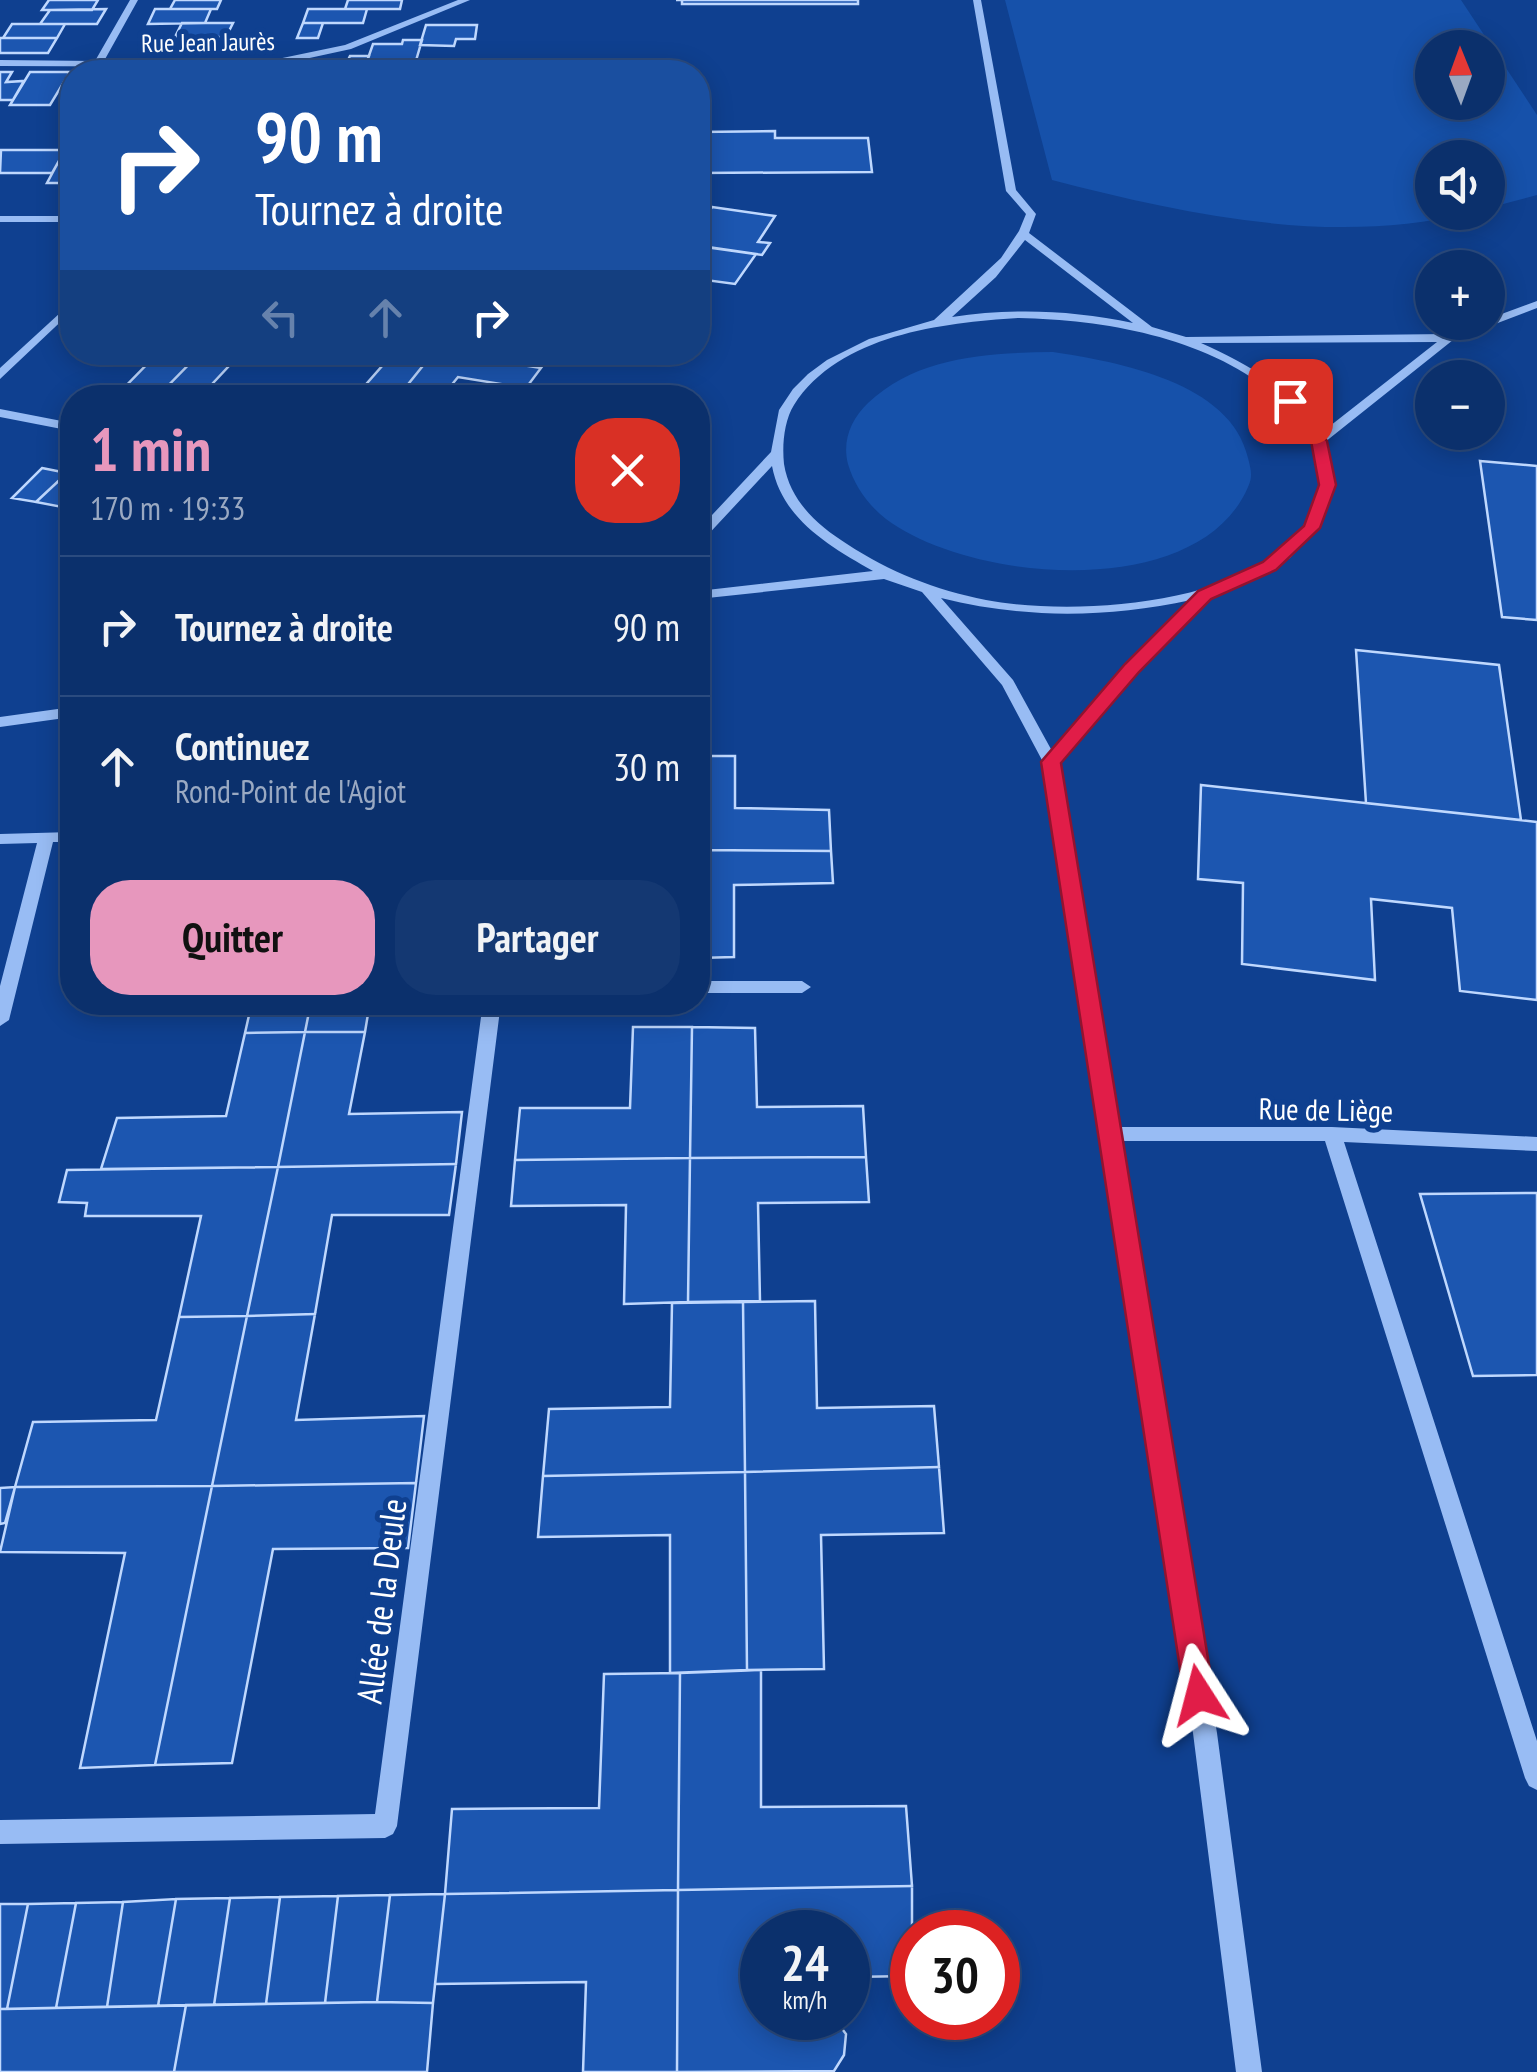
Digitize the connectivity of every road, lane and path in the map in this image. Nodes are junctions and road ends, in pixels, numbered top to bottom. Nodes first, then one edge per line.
1 (134, 0) edge
2 (466, 0) edge
3 (977, 0) edge
4 (100, 60) edge
5 (287, 60) edge
6 (0, 64) edge
7 (60, 64) edge
8 (0, 219) edge
9 (60, 220) edge
10 (1025, 234) junction
11 (1537, 304) edge
12 (1505, 316) edge
13 (60, 317) edge
14 (938, 323) junction
15 (1151, 331) junction
16 (1415, 338) edge
17 (1182, 340) junction
18 (1446, 340) edge
19 (0, 375) edge
20 (0, 413) edge
21 (60, 425) edge
22 (1319, 441) junction
23 (775, 455) junction
24 (710, 524) edge
25 (889, 575) junction
26 (927, 590) junction
27 (710, 594) edge
28 (1204, 595) junction
29 (60, 714) edge
30 (0, 722) edge
31 (1050, 762) junction
32 (60, 837) edge
33 (46, 838) junction
34 (0, 840) edge
35 (710, 986) edge
36 (802, 986) dead end
37 (490, 1015) edge
38 (0, 1020) edge
39 (1113, 1134) junction
40 (1332, 1134) junction
41 (1537, 1144) edge
42 (1537, 1778) edge
43 (0, 1832) edge
44 (1248, 2072) edge

1 - 4 street
2 - 5 street, Rue Jean Jaurès
3 - 10 street
6 - 7 street, Rue Jean Jaurès
8 - 9 street
10 - 14 street
10 - 15 street
11 - 12 street
13 - 19 street
14 - 15 street
14 - 23 street
15 - 17 street
16 - 17 street
17 - 22 street
18 - 22 street
20 - 21 street
22 - 28 street
23 - 24 street
23 - 25 street
25 - 26 street
25 - 27 street
26 - 28 street
26 - 31 street
28 - 31 street
29 - 30 street
31 - 39 street
32 - 33 street
33 - 34 street
33 - 38 street
35 - 36 street
37 - 43 street, Allée de la Deule
39 - 40 street, Rue de Liège
39 - 44 street
40 - 41 street, Rue de Liège
40 - 42 street

